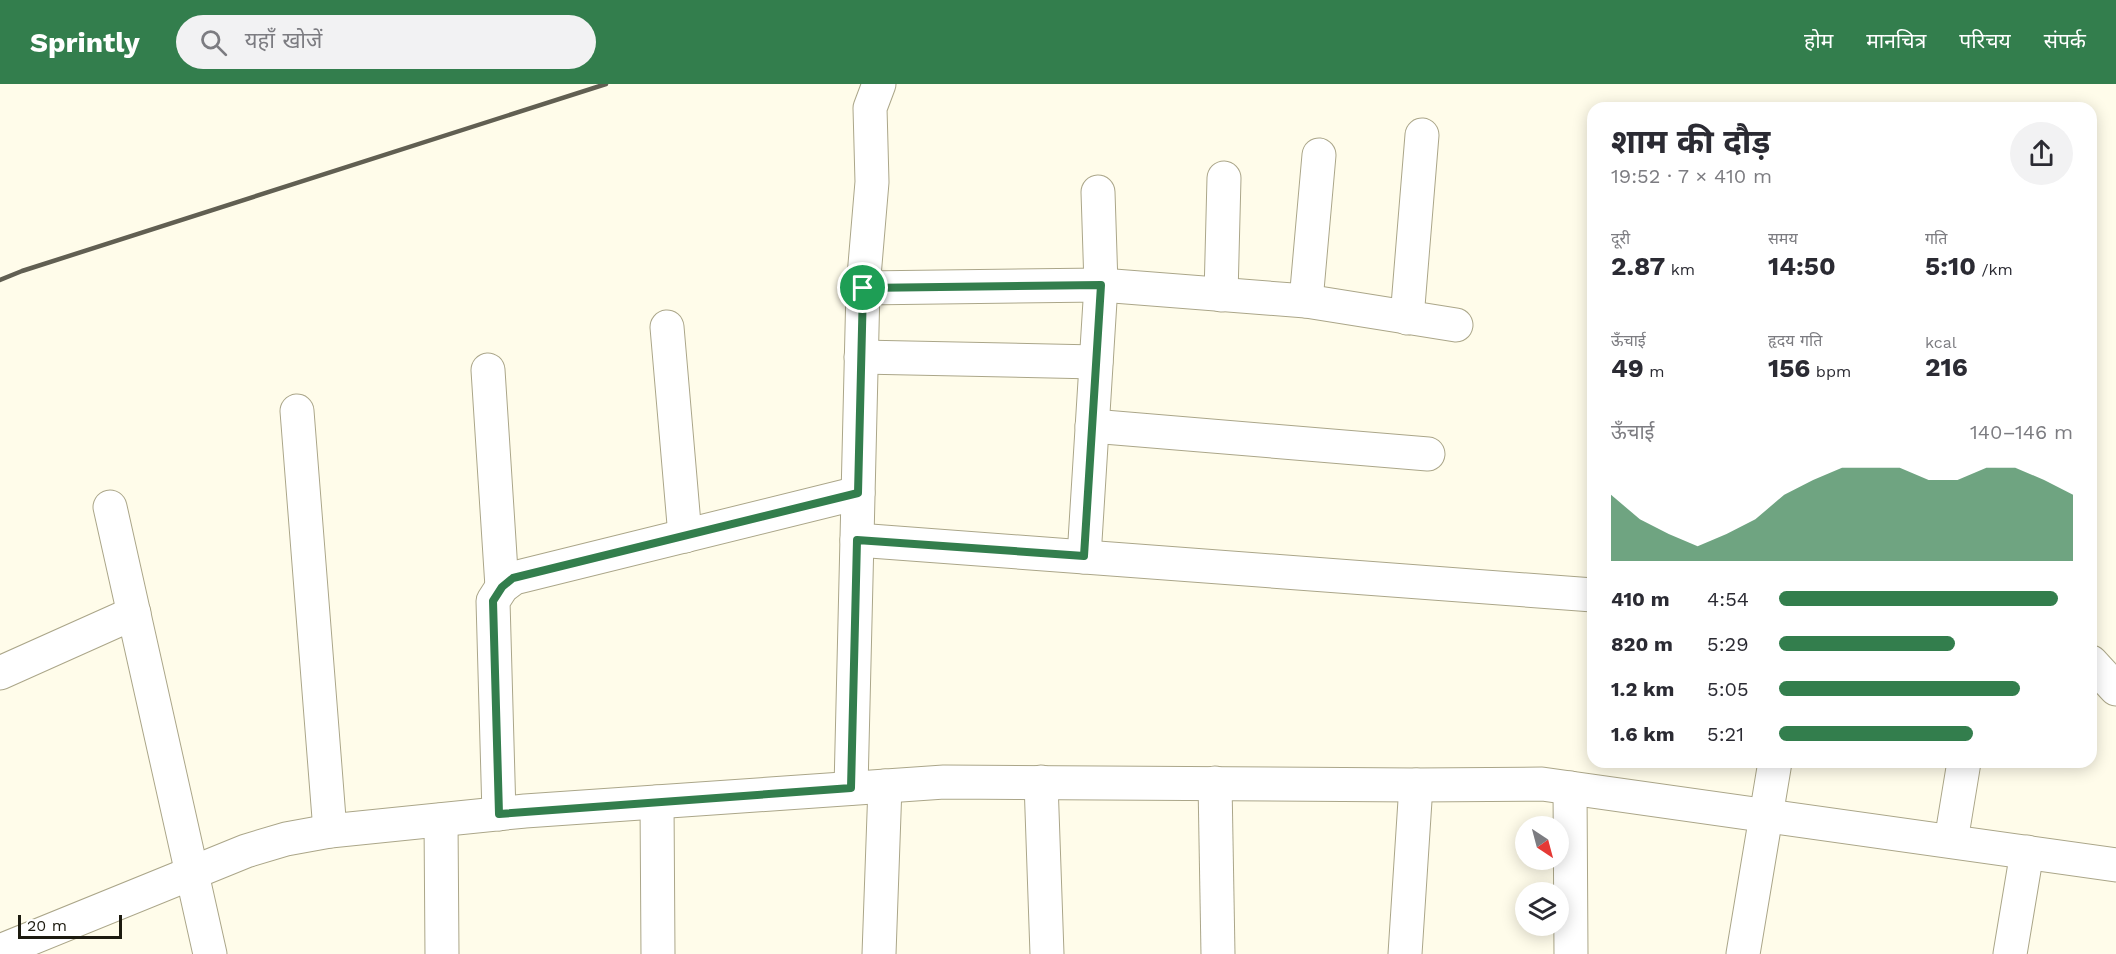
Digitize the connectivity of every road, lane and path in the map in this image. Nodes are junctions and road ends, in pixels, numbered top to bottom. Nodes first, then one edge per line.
1 (879, 84) edge
2 (1422, 135) dead end
3 (1319, 155) dead end
4 (1224, 178) dead end
5 (1098, 192) dead end
6 (1101, 285) junction
7 (863, 288) junction
8 (1221, 295) junction
9 (1306, 301) junction
10 (1407, 318) junction
11 (1456, 325) dead end
12 (667, 327) dead end
13 (861, 357) junction
14 (1096, 362) junction
15 (488, 370) dead end
16 (297, 411) dead end
17 (1092, 426) junction
18 (1428, 454) dead end
19 (858, 493) junction
20 (110, 507) dead end
21 (685, 536) junction
22 (857, 540) junction
23 (1084, 556) junction
24 (502, 587) junction
25 (1587, 595) edge
26 (134, 613) junction
27 (2097, 668) edge
28 (0, 673) edge
29 (2116, 689) edge
30 (1774, 768) edge
31 (1963, 768) edge
32 (1041, 782) junction
33 (1215, 783) junction
34 (1416, 785) junction
35 (885, 786) junction
36 (851, 788) junction
37 (1570, 788) junction
38 (657, 802) junction
39 (499, 814) junction
40 (1767, 816) junction
41 (441, 820) junction
42 (330, 831) junction
43 (1951, 841) junction
44 (2027, 852) junction
45 (2116, 865) edge
46 (192, 874) junction
47 (0, 951) edge
48 (210, 954) edge
49 (442, 954) edge
50 (658, 954) edge
51 (879, 954) edge
52 (1047, 954) edge
53 (1218, 954) edge
54 (1405, 954) edge
55 (1571, 954) edge
56 (1743, 954) edge
57 (2010, 954) edge

1 - 7 street
2 - 10 street
3 - 9 street
4 - 8 street
5 - 6 street
6 - 7 street
6 - 8 street
6 - 14 street
7 - 13 street
8 - 9 street
9 - 10 street
10 - 11 street
12 - 21 street
13 - 14 street
13 - 19 street
14 - 17 street
15 - 24 street
16 - 42 street
17 - 18 street
17 - 23 street
19 - 21 street
19 - 22 street
20 - 26 street
21 - 24 street
22 - 23 street
22 - 36 street
23 - 25 street
24 - 39 street
26 - 28 street
26 - 46 street
27 - 29 street
30 - 40 street
31 - 43 street
32 - 33 street
32 - 35 street
32 - 52 street
33 - 34 street
33 - 53 street
34 - 37 street
34 - 54 street
35 - 36 street
35 - 51 street
36 - 38 street
37 - 40 street
37 - 55 street
38 - 39 street
38 - 50 street
39 - 41 street
40 - 43 street
40 - 56 street
41 - 42 street
41 - 49 street
42 - 46 street
43 - 44 street
44 - 45 street
44 - 57 street
46 - 47 street
46 - 48 street

